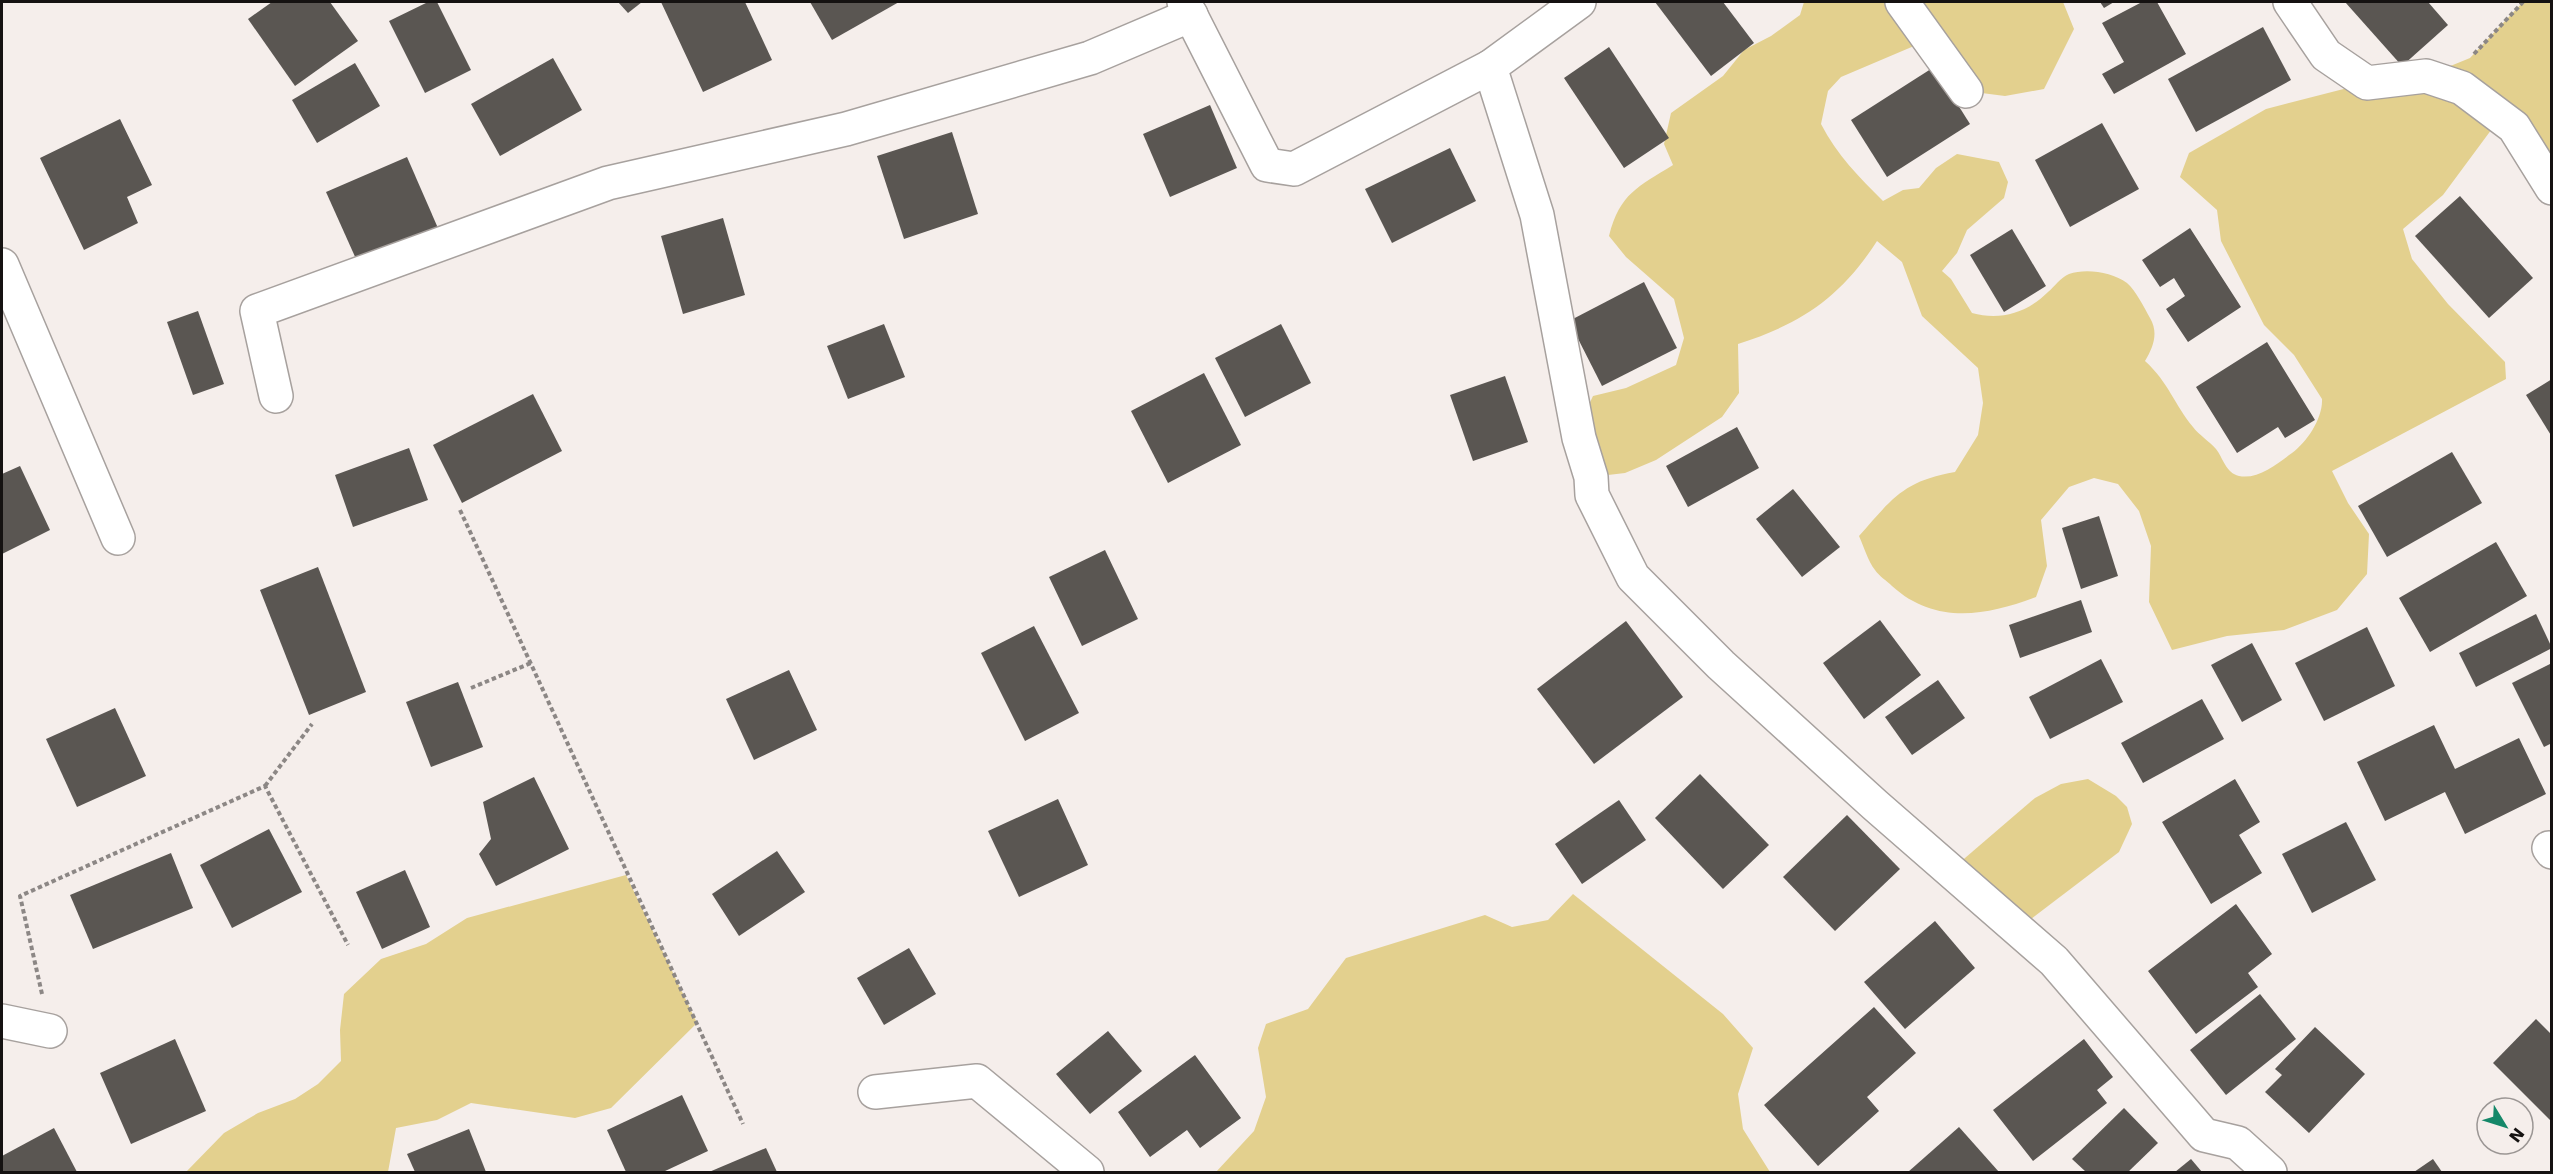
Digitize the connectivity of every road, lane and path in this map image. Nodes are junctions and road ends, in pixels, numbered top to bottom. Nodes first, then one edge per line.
1 (1579, 2) edge
2 (1902, 2) edge
3 (2290, 2) edge
4 (2523, 2) edge
5 (1187, 8) edge
6 (2470, 58) dead end
7 (1490, 67) junction
8 (1966, 91) dead end
9 (2552, 188) edge
10 (2, 265) edge
11 (276, 396) dead end
12 (460, 510) dead end
13 (118, 537) dead end
14 (531, 663) junction
15 (471, 688) dead end
16 (312, 724) dead end
17 (265, 786) junction
18 (348, 945) dead end
19 (2, 1021) edge
20 (50, 1031) joint
21 (875, 1092) dead end
22 (742, 1124) dead end
23 (1087, 1173) edge
24 (2270, 1173) edge

1 - 7 street
2 - 8 street
3 - 9 street
4 - 6 path
5 - 7 street
5 - 11 street
7 - 24 street
10 - 13 street
12 - 14 path
14 - 15 path
14 - 22 path
16 - 17 path
17 - 18 path
17 - 20 path
19 - 20 street
21 - 23 street

